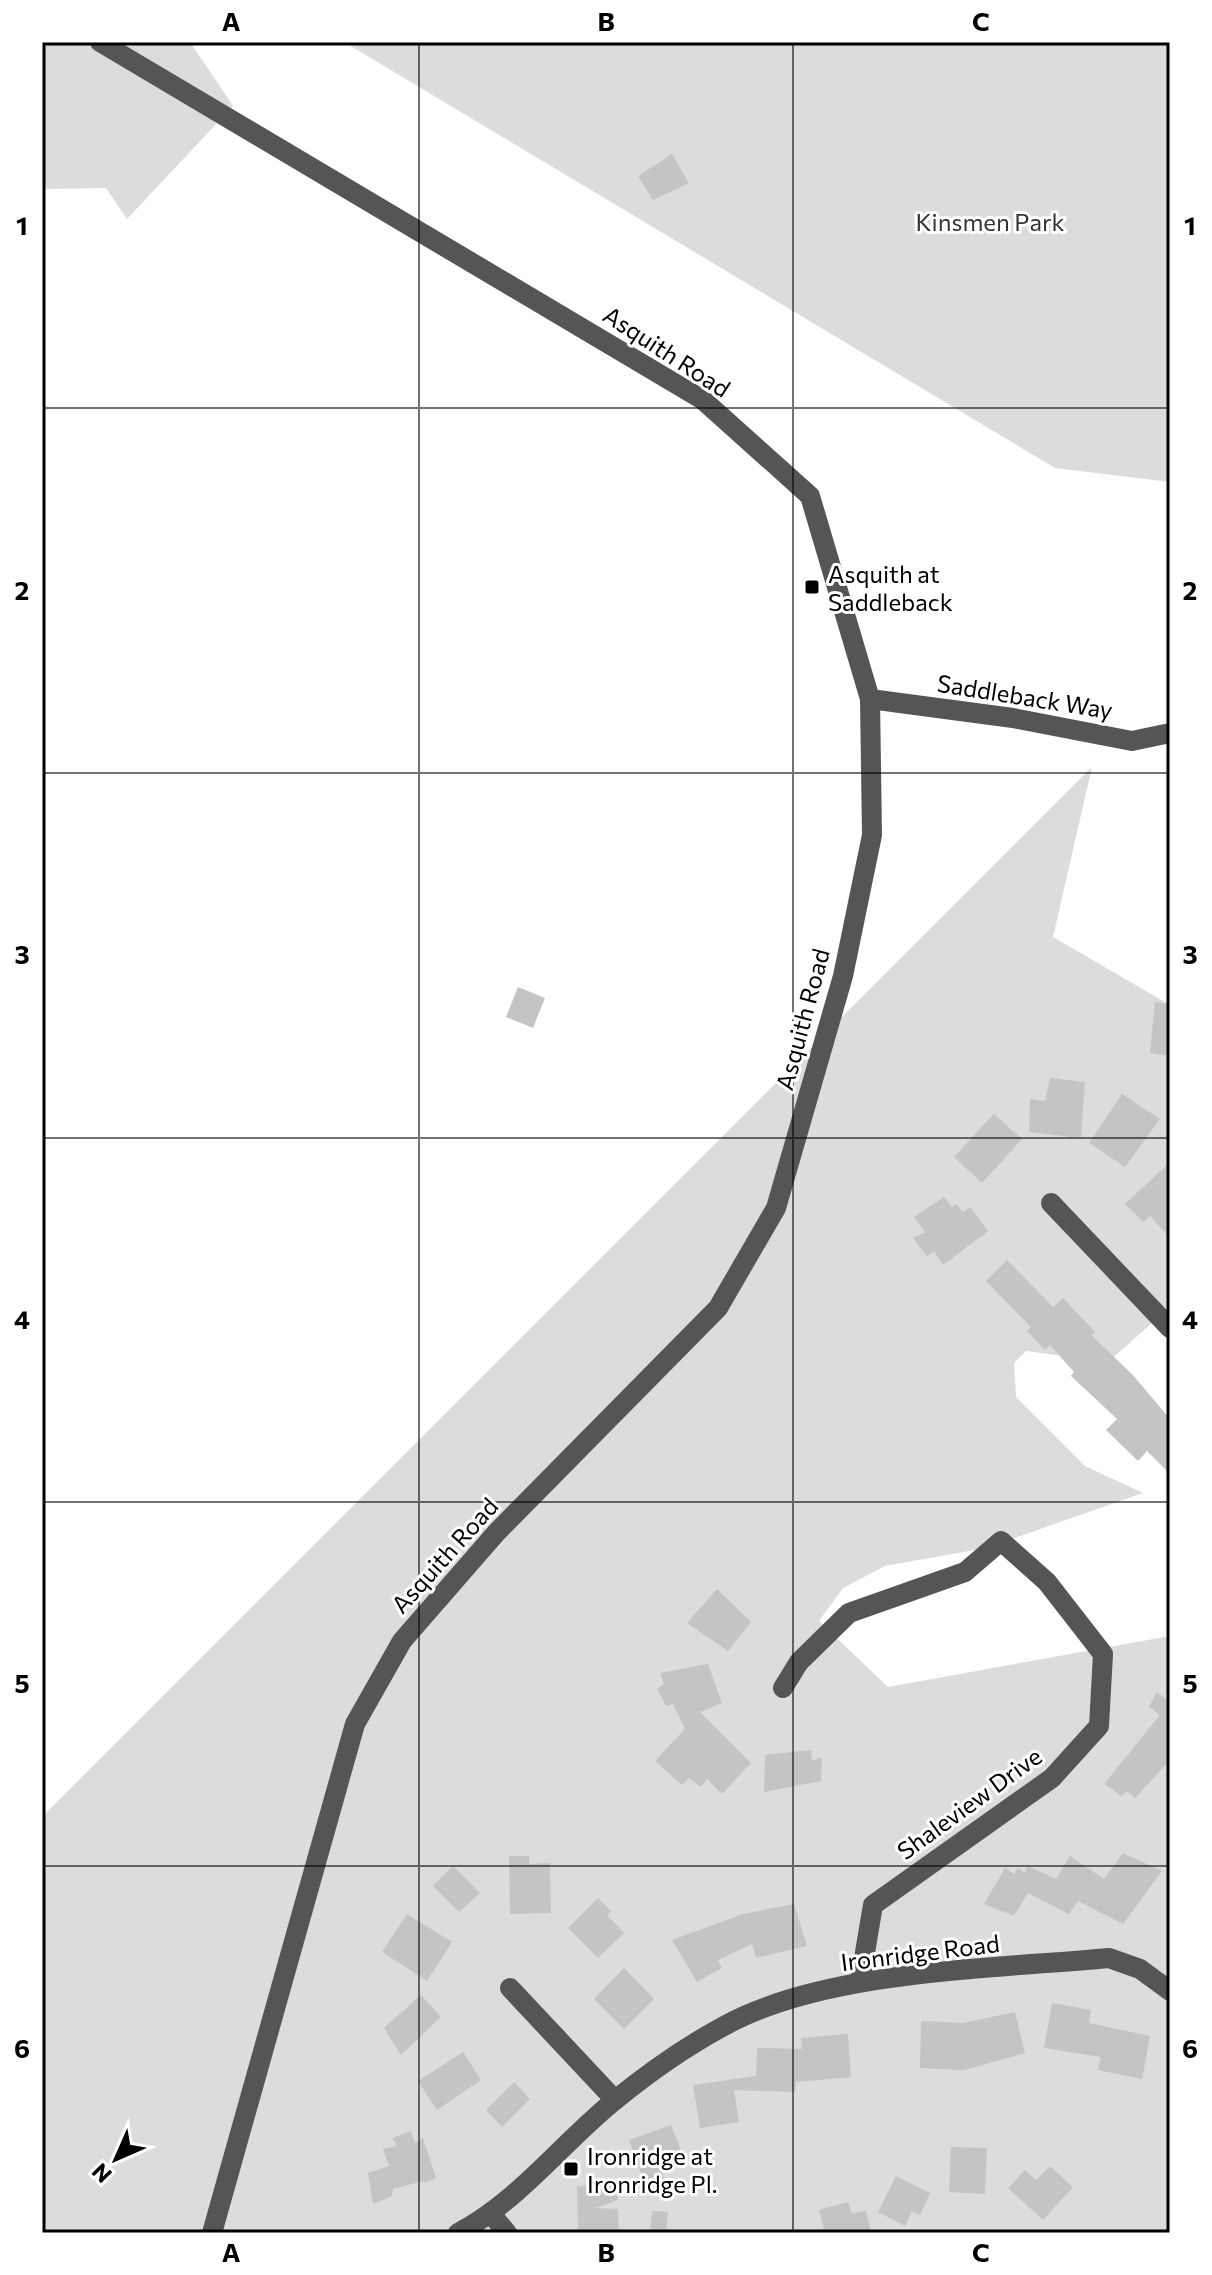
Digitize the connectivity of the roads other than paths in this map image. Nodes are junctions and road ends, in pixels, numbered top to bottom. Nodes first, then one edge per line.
1 (100, 42) edge
2 (870, 699) junction
3 (1170, 733) edge
4 (1051, 1203) dead end
5 (1170, 1328) edge
6 (783, 1688) dead end
7 (860, 1982) junction
8 (510, 1988) dead end
9 (1170, 1991) edge
10 (615, 2100) junction
11 (492, 2215) junction
12 (212, 2233) edge
13 (458, 2233) edge
14 (507, 2233) edge

1 - 2 street, Asquith Road
2 - 3 street, Saddleback Way
2 - 12 street, Asquith Road
4 - 5 street
6 - 7 street, Shaleview Drive
7 - 9 street, Ironridge Road
7 - 10 street, Ironridge Road
8 - 10 street
10 - 11 street, Ironridge Road
11 - 13 street, Ironridge Road
11 - 14 street

